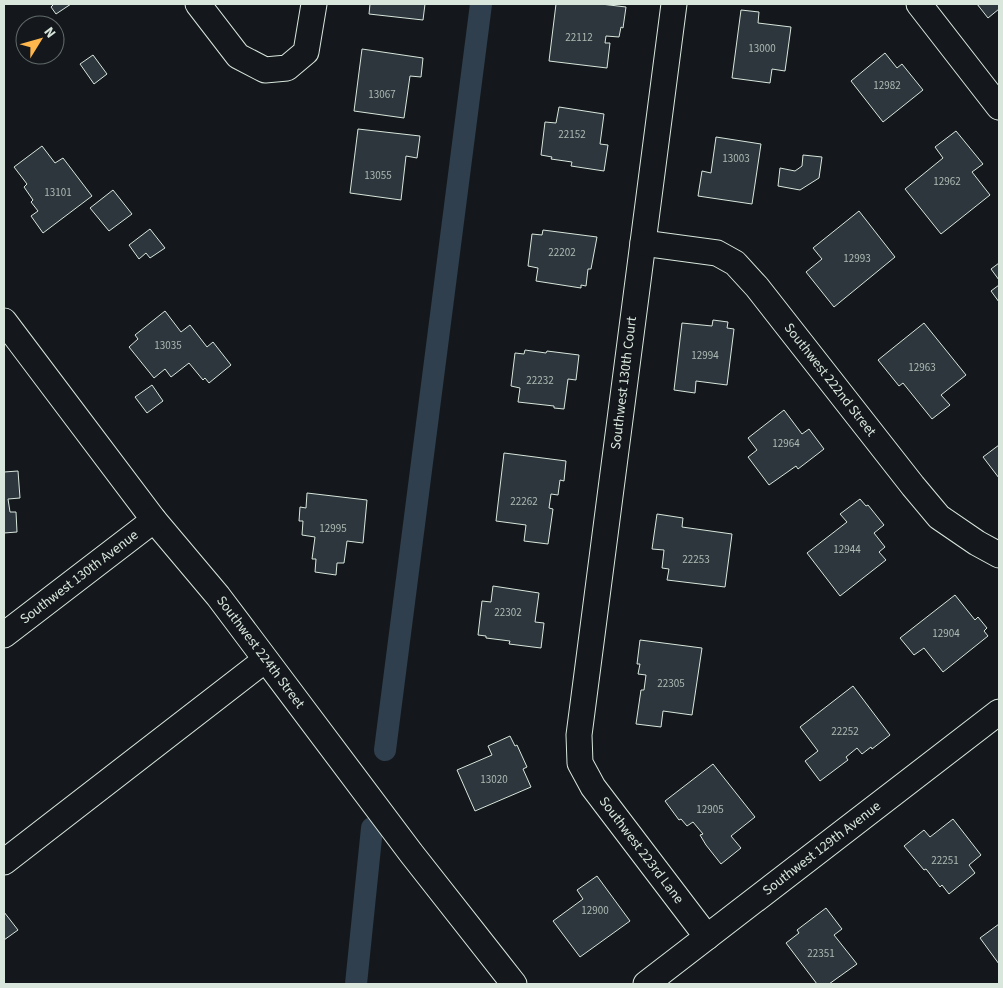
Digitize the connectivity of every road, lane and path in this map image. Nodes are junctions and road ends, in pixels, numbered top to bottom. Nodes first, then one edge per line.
1 (198, 4) edge
2 (314, 4) edge
3 (674, 4) edge
4 (919, 4) edge
5 (999, 107) edge
6 (642, 242) junction
7 (4, 321) edge
8 (154, 520) junction
9 (999, 555) edge
10 (4, 634) edge
11 (264, 660) junction
12 (999, 712) edge
13 (580, 763) joint
14 (4, 862) edge
15 (707, 937) junction
16 (514, 984) edge
17 (646, 984) edge

1 - 2 street
3 - 6 street, Southwest 130th Court
4 - 5 street
6 - 9 street, Southwest 222nd Street
6 - 13 street, Southwest 130th Court
7 - 8 street, Southwest 224th Street
8 - 10 street, Southwest 130th Avenue
8 - 11 street, Southwest 224th Street
11 - 14 street
11 - 16 street, Southwest 224th Street
12 - 15 street, Southwest 129th Avenue
13 - 15 street, Southwest 223rd Lane
15 - 17 street, Southwest 129th Avenue

